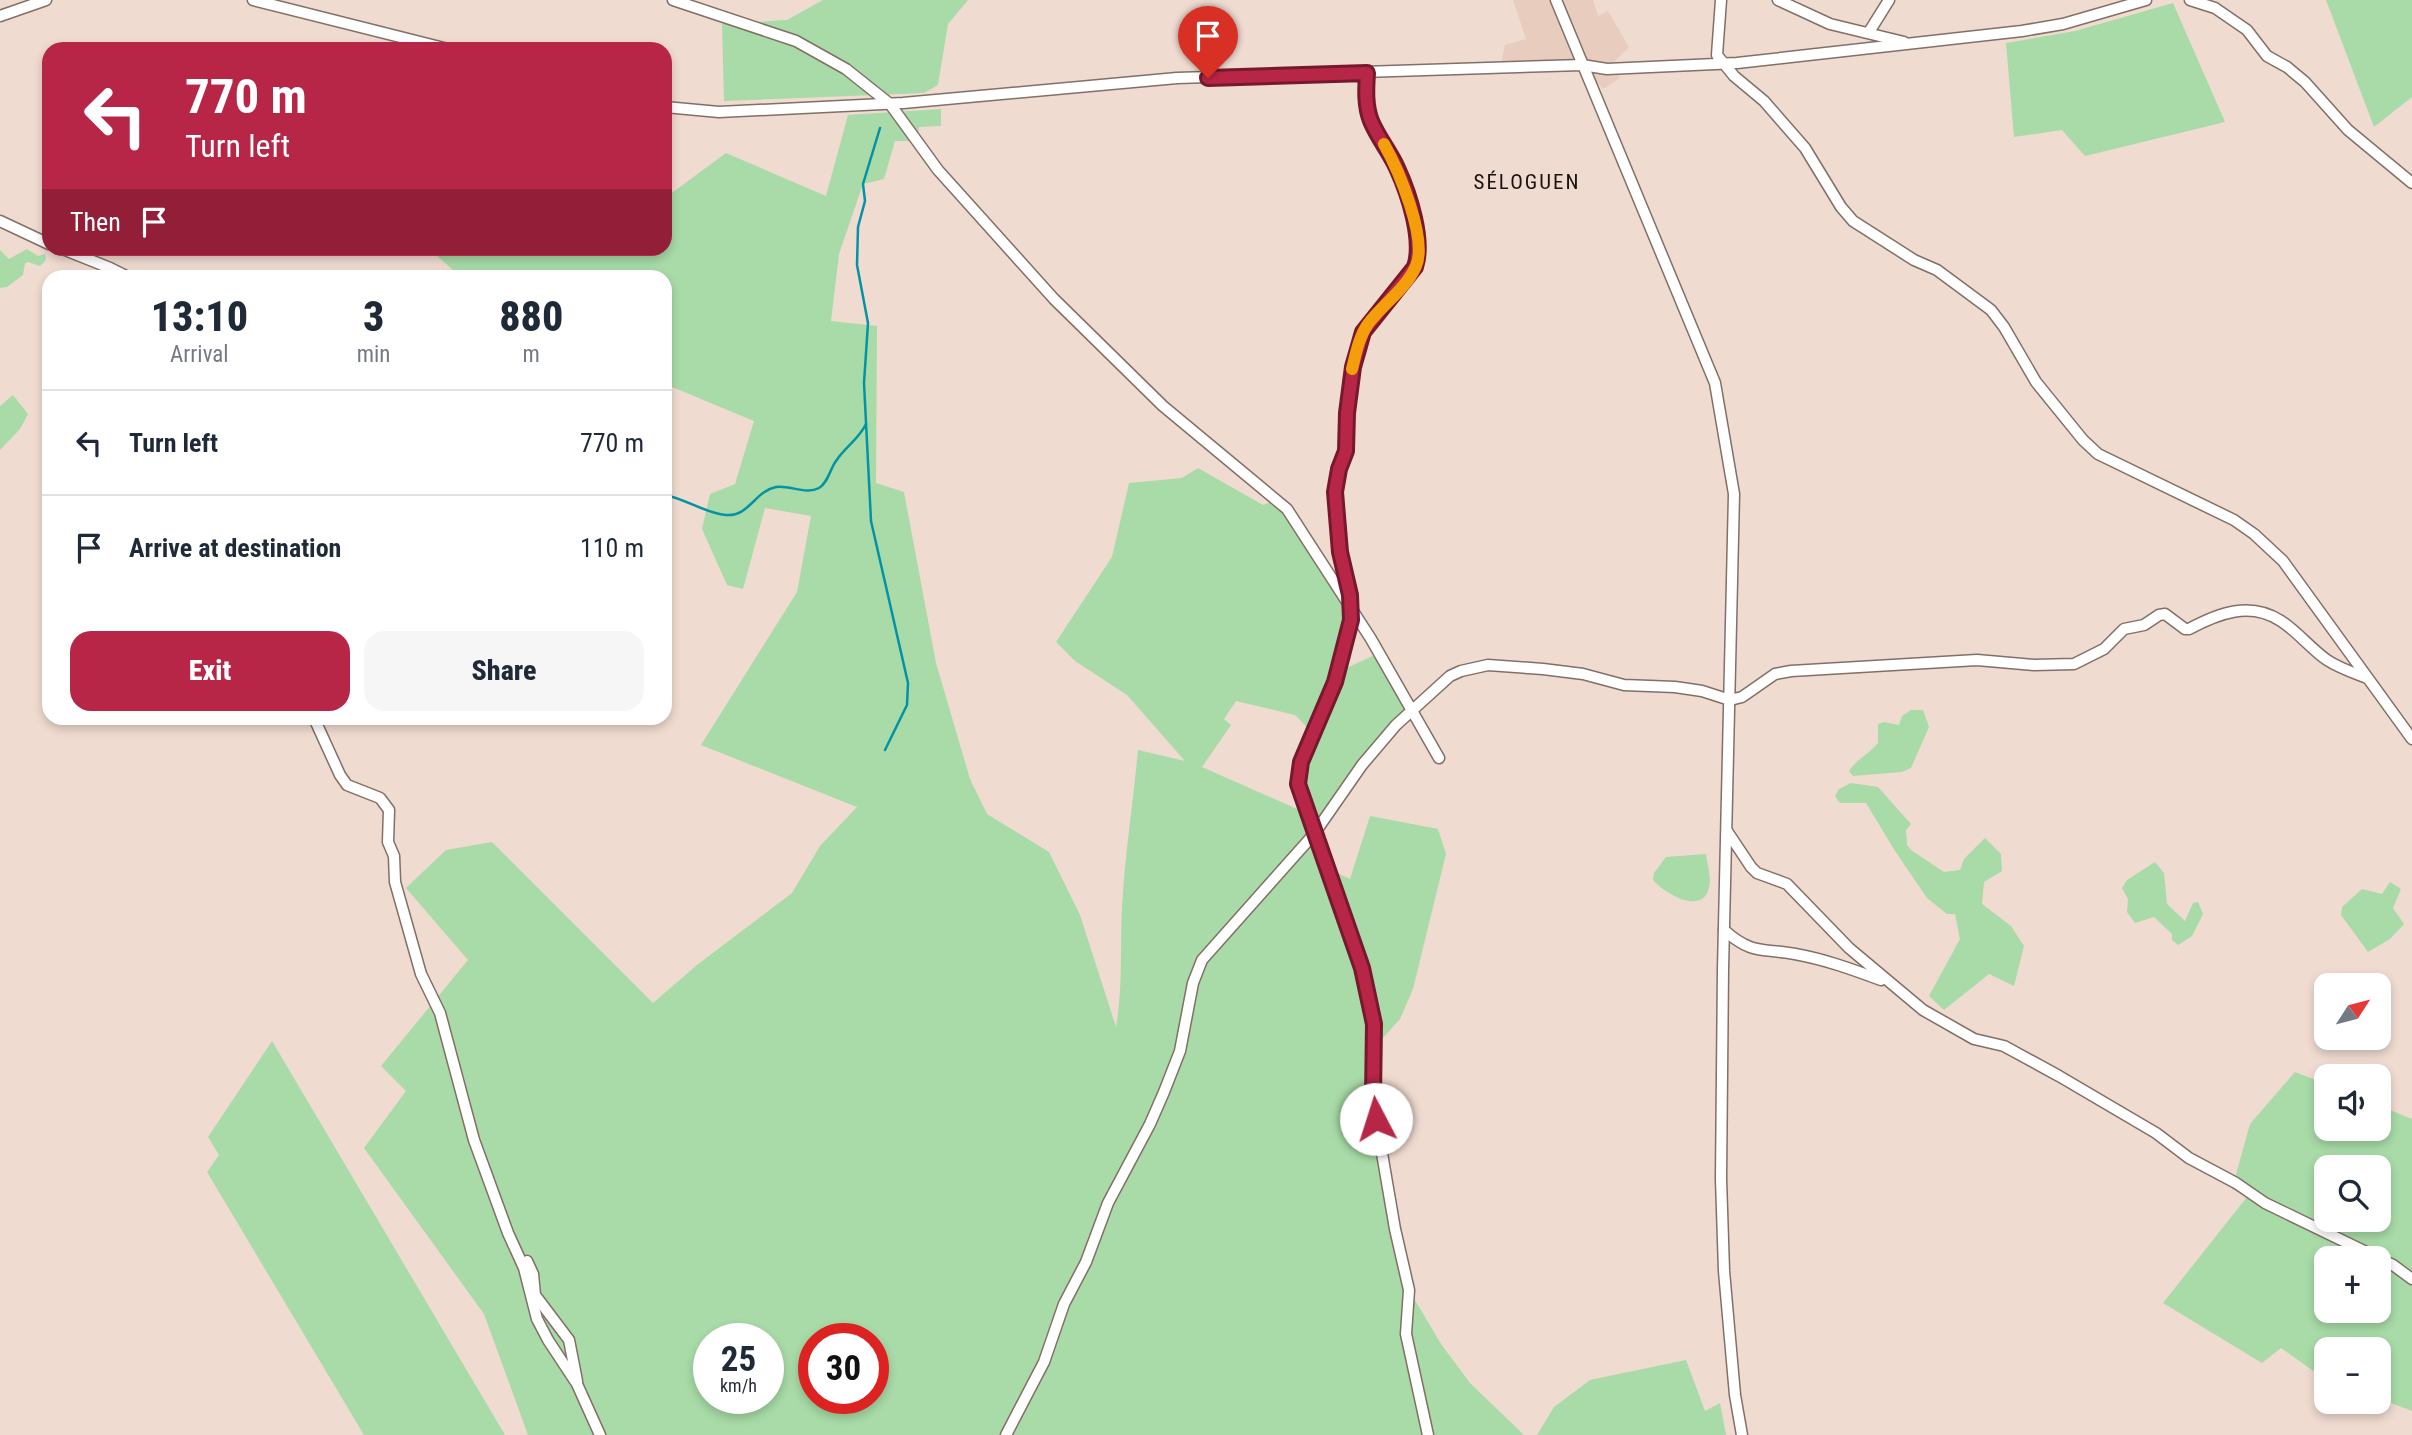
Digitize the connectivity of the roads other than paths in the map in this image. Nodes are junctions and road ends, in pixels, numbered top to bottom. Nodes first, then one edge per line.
1 (46, 0) edge
2 (253, 0) edge
3 (673, 0) edge
4 (1556, 0) edge
5 (1721, 0) edge
6 (1778, 0) edge
7 (1889, 0) edge
8 (2146, 0) edge
9 (2190, 0) edge
10 (0, 16) edge
11 (1869, 32) junction
12 (420, 42) edge
13 (1910, 44) junction
14 (1723, 63) junction
15 (1582, 65) junction
16 (1367, 73) junction
17 (890, 104) junction
18 (672, 108) edge
19 (2412, 183) edge
20 (0, 221) edge
21 (42, 241) edge
22 (79, 256) edge
23 (112, 270) edge
24 (1351, 609) junction
25 (2367, 678) junction
26 (1730, 700) junction
27 (1412, 710) junction
28 (317, 725) edge
29 (2412, 739) edge
30 (1439, 758) dead end
31 (1727, 831) junction
32 (1314, 834) junction
33 (1724, 930) junction
34 (1887, 982) junction
35 (515, 1248) junction
36 (2412, 1279) edge
37 (577, 1384) junction
38 (600, 1435) edge
39 (1006, 1435) edge
40 (1427, 1435) edge
41 (1742, 1435) edge

1 - 10 street
2 - 12 street
3 - 17 street
4 - 15 street
5 - 14 street
6 - 11 street
7 - 11 street
8 - 13 street
9 - 19 street
11 - 13 street
13 - 14 street
14 - 15 street
14 - 25 street
15 - 16 street
15 - 26 street
16 - 17 street
16 - 24 street
17 - 18 street
17 - 24 street
20 - 21 street
22 - 23 street
24 - 27 street
24 - 32 street
25 - 26 street
25 - 29 street
26 - 27 street
26 - 31 street
27 - 30 street
27 - 32 street
28 - 35 street
31 - 33 street
31 - 34 street
32 - 39 street
32 - 40 street
33 - 34 street
33 - 41 street
34 - 36 street
35 - 37 street
35 - 37 street
37 - 38 street

